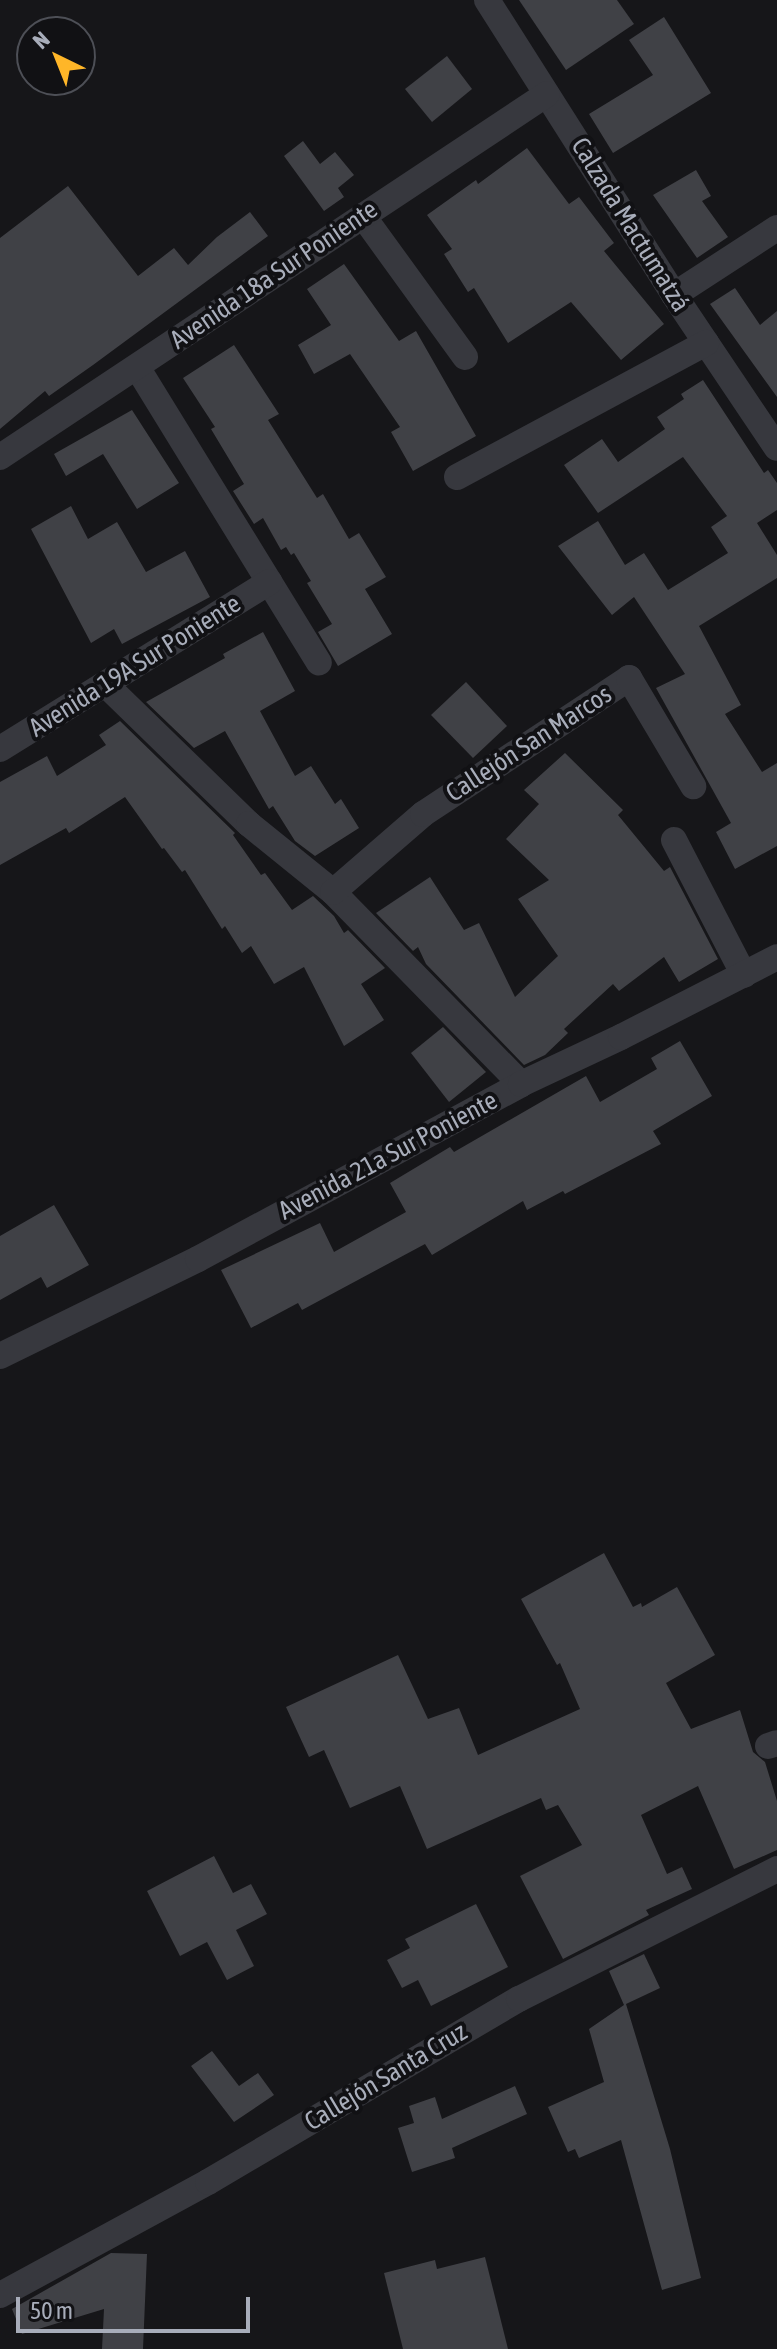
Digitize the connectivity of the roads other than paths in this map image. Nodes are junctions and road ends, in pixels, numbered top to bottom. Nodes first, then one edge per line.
1 (487, 0) edge
2 (547, 94) junction
3 (363, 216) junction
4 (777, 228) edge
5 (674, 295) junction
6 (706, 343) junction
7 (465, 357) dead end
8 (137, 367) junction
9 (777, 448) edge
10 (0, 457) edge
11 (457, 477) dead end
12 (269, 582) junction
13 (319, 663) dead end
14 (105, 684) junction
15 (0, 749) edge
16 (693, 786) dead end
17 (674, 840) dead end
18 (333, 892) junction
19 (777, 957) edge
20 (744, 975) junction
21 (521, 1084) junction
22 (0, 1356) edge
23 (777, 1869) edge
24 (0, 2295) edge

1 - 2 street, Calzada Mactumatzá
2 - 3 street, Avenida 18a Sur Poniente
2 - 5 street, Calzada Mactumatzá
3 - 7 street
3 - 8 street, Avenida 18a Sur Poniente
4 - 5 street
5 - 6 street, Calzada Mactumatzá
6 - 9 street, Calzada Mactumatzá
6 - 11 street
8 - 10 street, Avenida 18a Sur Poniente
8 - 12 street
12 - 13 street
12 - 14 street, Avenida 19A Sur Poniente
14 - 15 street, Avenida 19A Sur Poniente
14 - 18 street
16 - 18 street, Callejón San Marcos
17 - 20 street
18 - 21 street
19 - 20 street, Avenida 21a Sur Poniente
20 - 21 street, Avenida 21a Sur Poniente
21 - 22 street, Avenida 21a Sur Poniente
23 - 24 street, Callejón Santa Cruz

